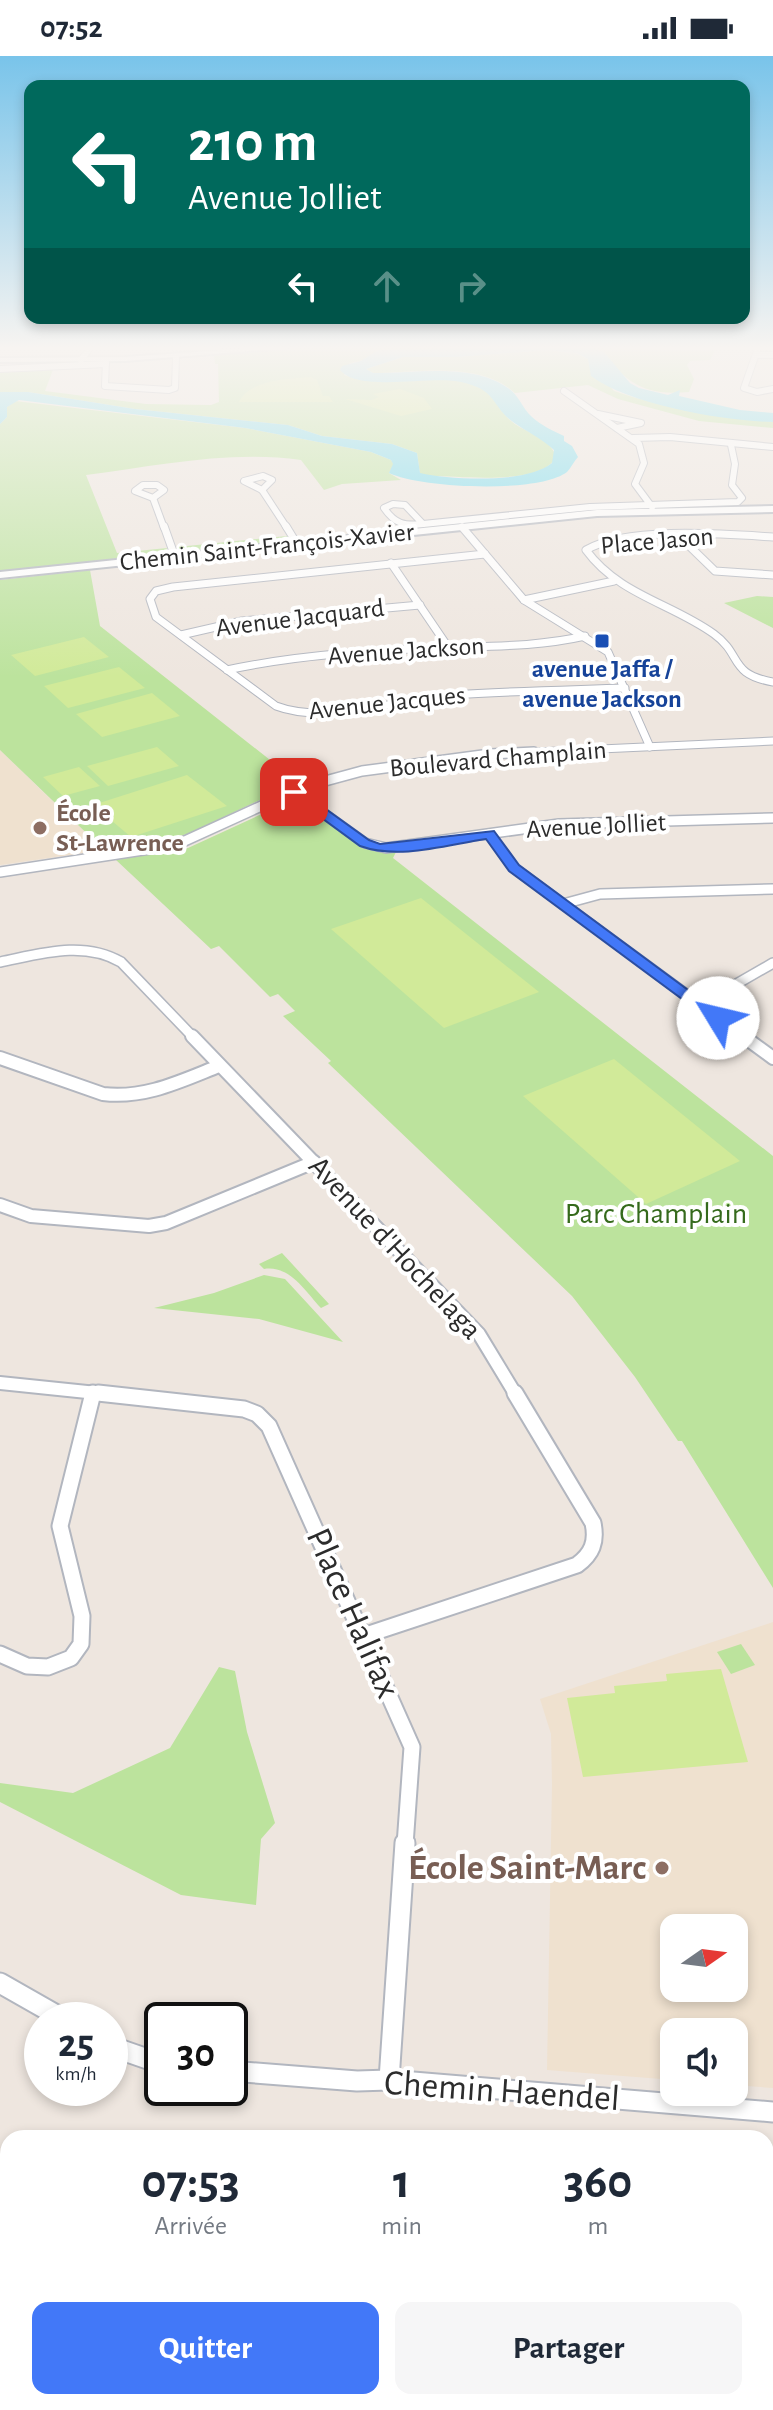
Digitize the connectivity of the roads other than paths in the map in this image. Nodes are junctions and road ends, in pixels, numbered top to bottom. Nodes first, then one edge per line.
1 (644, 458) edge
2 (734, 458) edge
3 (262, 490) dead end
4 (153, 498) dead end
5 (652, 507) junction
6 (773, 509) edge
7 (423, 524) junction
8 (462, 527) junction
9 (679, 536) junction
10 (773, 537) edge
11 (297, 544) junction
12 (485, 554) junction
13 (175, 557) junction
14 (391, 563) junction
15 (0, 575) edge
16 (773, 575) edge
17 (614, 581) junction
18 (524, 600) junction
19 (420, 605) junction
20 (181, 635) junction
21 (585, 636) junction
22 (448, 647) junction
23 (227, 670) junction
24 (773, 682) edge
25 (625, 688) junction
26 (773, 741) edge
27 (650, 747) junction
28 (294, 792) junction
29 (773, 818) edge
30 (489, 834) junction
31 (0, 872) edge
32 (773, 889) edge
33 (563, 904) junction
34 (0, 962) edge
35 (773, 963) edge
36 (700, 1005) junction
37 (0, 1058) edge
38 (773, 1058) edge
39 (219, 1066) junction
40 (314, 1162) junction
41 (0, 1205) edge
42 (0, 1383) edge
43 (93, 1393) junction
44 (363, 1636) junction
45 (0, 1654) edge
46 (0, 1983) edge
47 (33, 2002) edge
48 (248, 2072) edge
49 (389, 2080) junction
50 (773, 2112) edge

1 - 5 street
2 - 5 street
3 - 11 street
4 - 13 street
5 - 6 street, Chemin Saint-François-Xavier
5 - 7 street
5 - 8 street, Chemin Saint-François-Xavier
7 - 7 street
8 - 11 street, Chemin Saint-François-Xavier
8 - 12 street
9 - 10 street, Place Jason
9 - 16 street
9 - 17 street, Place Jason
11 - 13 street, Chemin Saint-François-Xavier
12 - 14 street, Avenue Jacques
12 - 18 street
13 - 15 street, Chemin Saint-François-Xavier
14 - 19 street
14 - 20 street, Avenue Jacques
17 - 18 street, Place Jason
17 - 24 street, Place Jason
18 - 21 street
19 - 20 street, Avenue Jacquard
19 - 22 street
20 - 23 street, Avenue Jacques
21 - 22 street, Avenue Jackson
21 - 25 street
22 - 23 street, Avenue Jackson
23 - 25 street, Avenue Jacques
25 - 27 street
26 - 27 street, Boulevard Champlain
27 - 28 street, Boulevard Champlain
28 - 30 street, Avenue Jolliet
28 - 31 street, Boulevard Champlain
29 - 30 street, Avenue Jolliet
30 - 33 street
32 - 33 street
33 - 36 street
34 - 39 street, Avenue d'Hochelaga
35 - 36 street
36 - 38 street
37 - 39 street
39 - 40 street, Avenue d'Hochelaga
40 - 41 street
40 - 44 street, Avenue d'Hochelaga
42 - 43 street, Place Halifax
43 - 44 street, Place Halifax
43 - 45 street
44 - 49 street, Place Halifax
46 - 47 street
48 - 49 street, Chemin Haendel
49 - 50 street, Chemin Haendel

